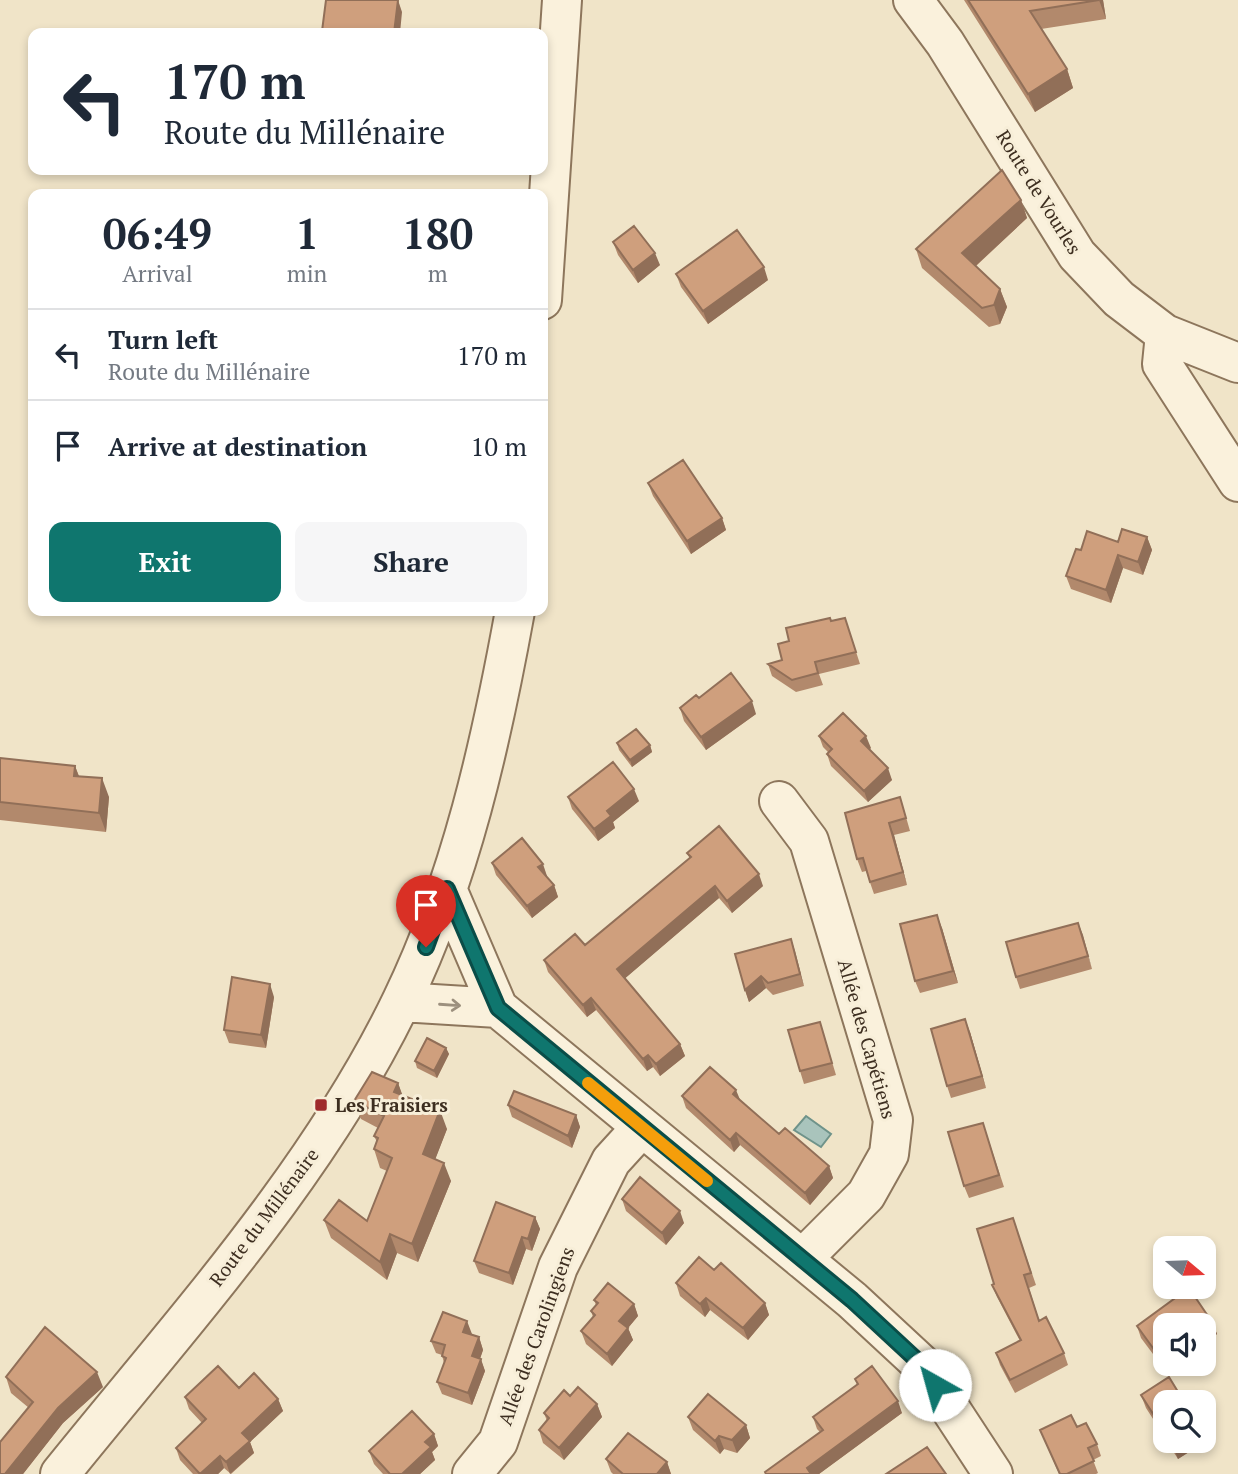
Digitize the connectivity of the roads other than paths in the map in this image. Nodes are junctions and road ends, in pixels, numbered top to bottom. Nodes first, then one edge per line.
1 (562, 0) edge
2 (913, 0) edge
3 (548, 210) edge
4 (1164, 334) junction
5 (1238, 363) edge
6 (1238, 482) edge
7 (514, 616) edge
8 (779, 801) dead end
9 (447, 889) junction
10 (401, 1002) junction
11 (498, 1008) junction
12 (642, 1127) junction
13 (802, 1259) junction
14 (60, 1474) edge
15 (472, 1474) edge
16 (993, 1474) edge

1 - 3 street
2 - 4 street, Route de Vourles
4 - 5 street, Route de Vourles
4 - 6 street
7 - 9 street, Route du Millénaire
8 - 13 street, Allée des Capétiens
9 - 10 street, Route du Millénaire
9 - 11 street
10 -> 11 street
10 - 14 street, Route du Millénaire
11 - 12 street
12 - 13 street
12 - 15 street, Allée des Carolingiens
13 - 16 street

